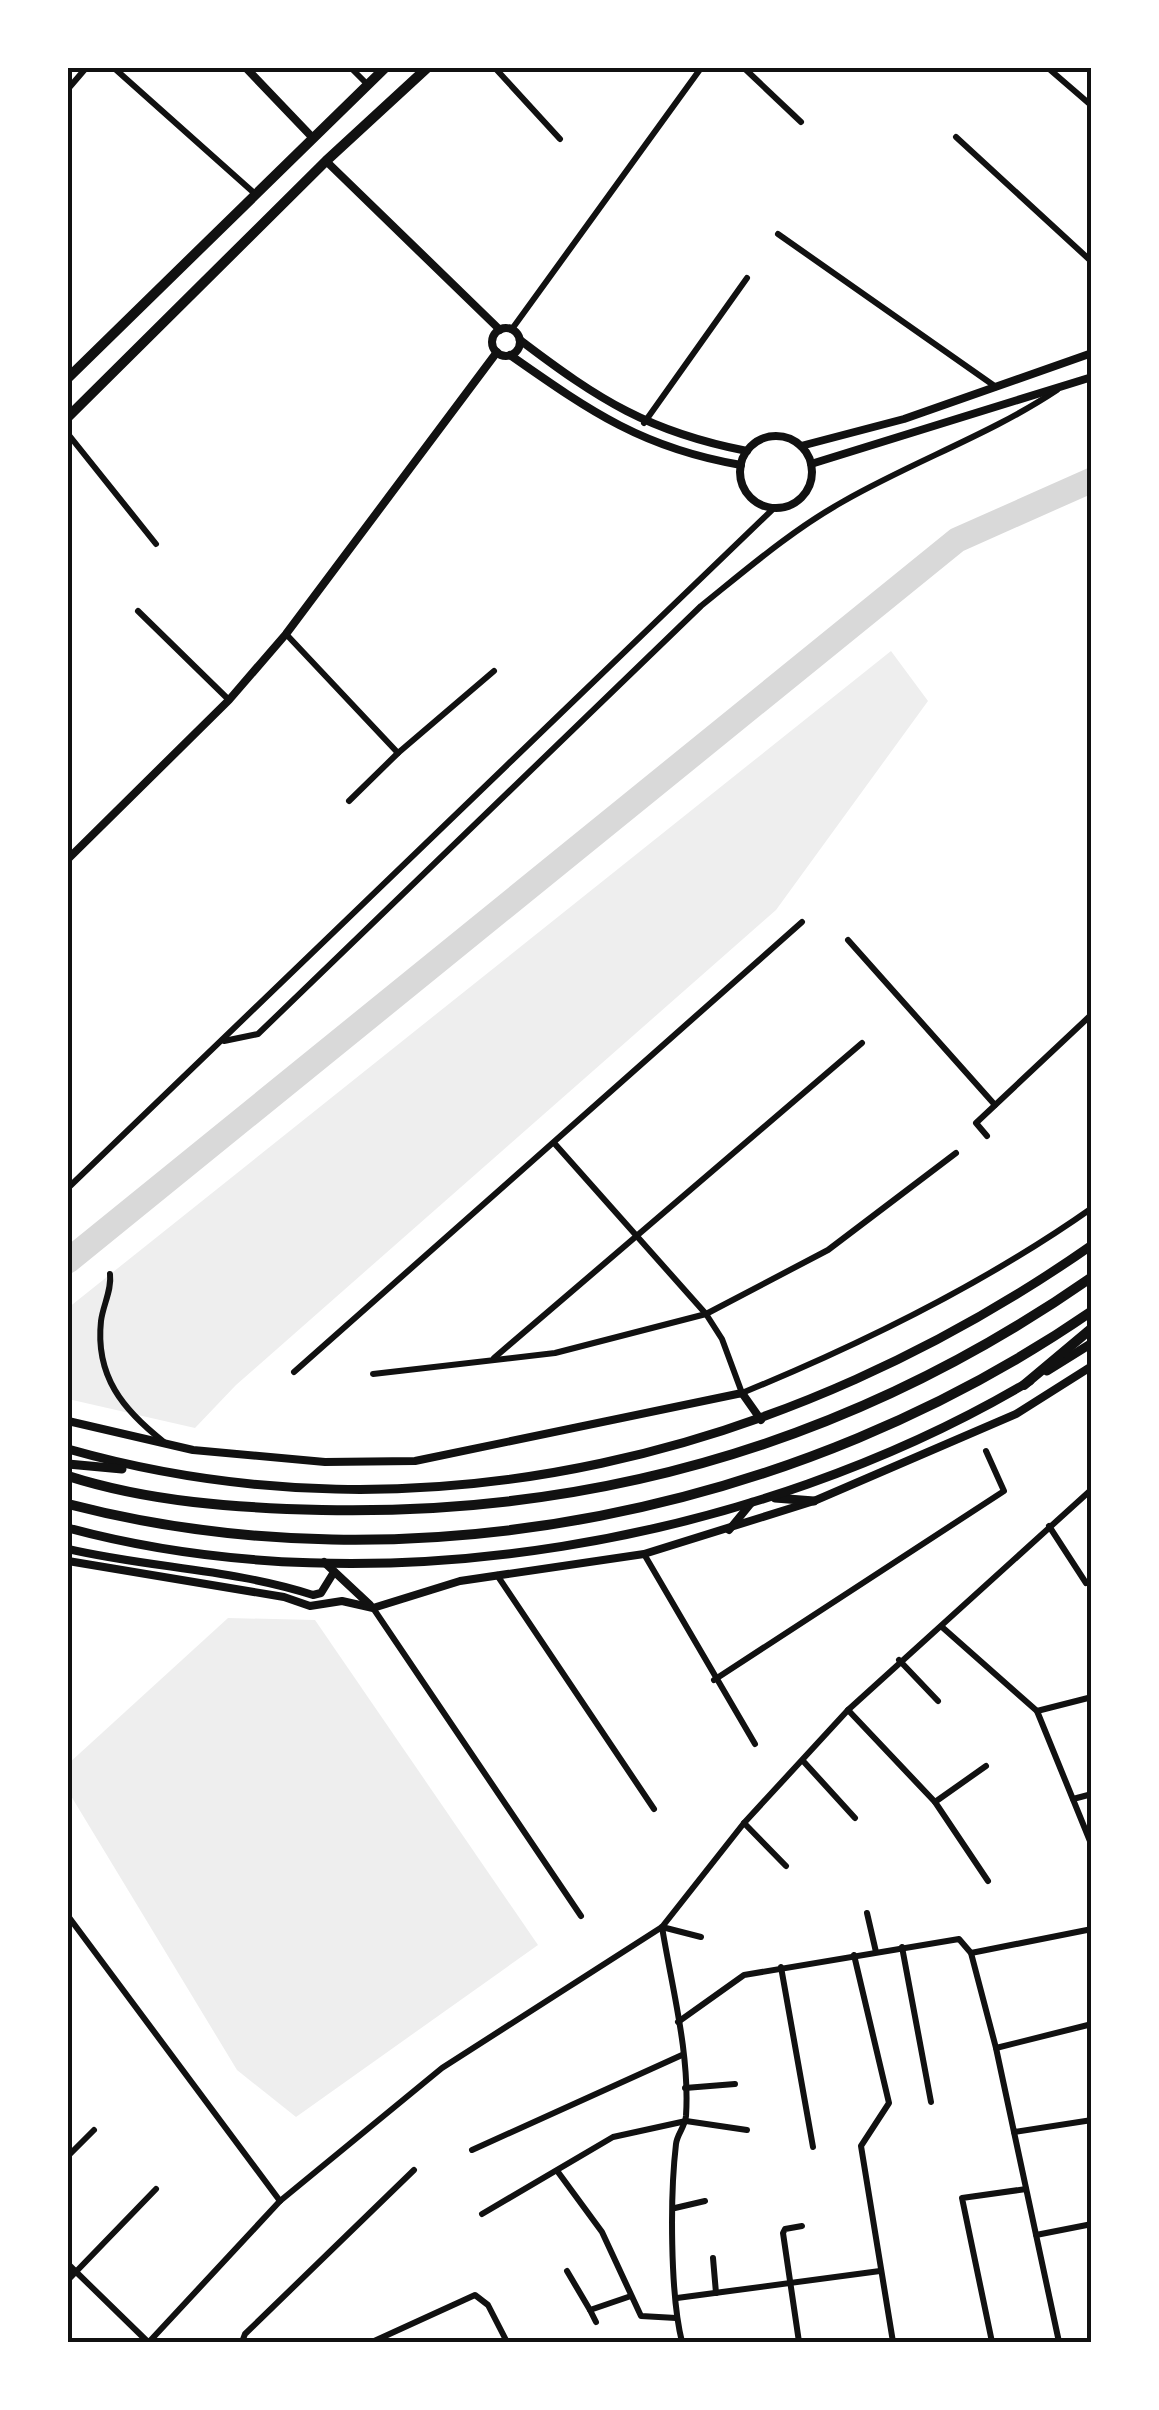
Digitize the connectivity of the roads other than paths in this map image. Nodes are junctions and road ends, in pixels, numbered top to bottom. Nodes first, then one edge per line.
1 (86, 68) edge
2 (114, 68) edge
3 (246, 68) edge
4 (351, 68) edge
5 (386, 68) edge
6 (427, 68) edge
7 (494, 68) edge
8 (701, 68) edge
9 (744, 68) edge
10 (1048, 68) edge
11 (367, 84) junction
12 (68, 89) edge
13 (1092, 106) edge
14 (802, 122) dead end
15 (311, 136) junction
16 (956, 137) dead end
17 (560, 139) dead end
18 (326, 161) junction
19 (253, 192) junction
20 (778, 234) dead end
21 (1092, 262) edge
22 (747, 278) dead end
23 (512, 329) junction
24 (500, 330) junction
25 (520, 340) junction
26 (497, 352) junction
27 (1092, 354) edge
28 (510, 355) junction
29 (1092, 377) edge
30 (68, 378) edge
31 (996, 386) junction
32 (1059, 388) junction
33 (68, 418) edge
34 (644, 424) junction
35 (68, 434) edge
36 (802, 446) junction
37 (747, 451) junction
38 (812, 464) junction
39 (741, 465) junction
40 (774, 508) junction
41 (156, 544) dead end
42 (138, 611) dead end
43 (286, 634) junction
44 (494, 670) dead end
45 (229, 700) junction
46 (398, 753) junction
47 (350, 801) dead end
48 (68, 860) edge
49 (802, 922) dead end
50 (848, 940) dead end
51 (1092, 1014) edge
52 (224, 1041) junction
53 (862, 1043) dead end
54 (995, 1105) junction
55 (986, 1136) dead end
56 (556, 1144) junction
57 (956, 1153) dead end
58 (68, 1188) edge
59 (1092, 1208) edge
60 (633, 1236) junction
61 (1092, 1245) edge
62 (110, 1274) dead end
63 (1092, 1277) edge
64 (1092, 1310) edge
65 (706, 1314) junction
66 (1092, 1328) edge
67 (1092, 1343) edge
68 (493, 1358) junction
69 (1092, 1366) edge
70 (294, 1372) dead end
71 (372, 1374) dead end
72 (1024, 1385) junction
73 (742, 1393) junction
74 (761, 1420) junction
75 (68, 1421) edge
76 (166, 1443) junction
77 (68, 1449) edge
78 (986, 1451) dead end
79 (68, 1464) edge
80 (144, 1471) junction
81 (68, 1476) edge
82 (1092, 1489) edge
83 (767, 1498) junction
84 (814, 1501) junction
85 (752, 1502) junction
86 (68, 1504) edge
87 (1048, 1526) junction
88 (68, 1528) edge
89 (729, 1530) junction
90 (68, 1548) edge
91 (644, 1554) junction
92 (68, 1561) edge
93 (324, 1562) junction
94 (334, 1572) junction
95 (496, 1574) junction
96 (1086, 1582) dead end
97 (373, 1608) junction
98 (942, 1627) junction
99 (899, 1660) junction
100 (714, 1680) junction
101 (1092, 1697) edge
102 (938, 1701) dead end
103 (848, 1710) junction
104 (1037, 1711) junction
105 (756, 1744) dead end
106 (804, 1762) junction
107 (986, 1766) dead end
108 (1092, 1794) edge
109 (1073, 1799) junction
110 (935, 1802) junction
111 (654, 1808) dead end
112 (855, 1818) dead end
113 (744, 1824) junction
114 (1092, 1846) edge
115 (786, 1866) dead end
116 (988, 1881) dead end
117 (868, 1913) dead end
118 (68, 1916) edge
119 (581, 1916) dead end
120 (662, 1927) junction
121 (1092, 1929) edge
122 (701, 1937) dead end
123 (902, 1947) junction
124 (876, 1952) junction
125 (971, 1953) junction
126 (854, 1956) junction
127 (781, 1967) junction
128 (678, 2022) junction
129 (1092, 2024) edge
130 (996, 2048) junction
131 (682, 2055) junction
132 (735, 2084) dead end
133 (685, 2088) junction
134 (930, 2102) dead end
135 (1092, 2120) edge
136 (686, 2122) junction
137 (94, 2130) dead end
138 (747, 2130) dead end
139 (1014, 2132) junction
140 (813, 2147) dead end
141 (472, 2150) dead end
142 (68, 2156) edge
143 (414, 2170) dead end
144 (558, 2172) junction
145 (156, 2189) dead end
146 (1026, 2189) junction
147 (280, 2201) junction
148 (704, 2201) dead end
149 (674, 2208) junction
150 (482, 2214) dead end
151 (1092, 2224) edge
152 (802, 2226) dead end
153 (1036, 2235) junction
154 (713, 2258) dead end
155 (68, 2264) edge
156 (880, 2271) junction
157 (76, 2272) junction
158 (567, 2272) dead end
159 (68, 2280) edge
160 (790, 2283) junction
161 (716, 2293) junction
162 (631, 2296) junction
163 (677, 2298) junction
164 (590, 2310) junction
165 (676, 2318) junction
166 (596, 2322) dead end
167 (148, 2342) edge
168 (242, 2342) edge
169 (372, 2342) edge
170 (508, 2342) edge
171 (682, 2342) edge
172 (799, 2342) edge
173 (893, 2342) edge
174 (992, 2342) edge
175 (1059, 2342) edge

1 - 12 street
2 - 19 street
3 - 15 street
4 - 11 street
5 - 11 main road
6 - 18 main road
7 - 17 street
8 - 23 street
9 - 14 street
10 - 13 street
11 - 15 main road
15 - 19 main road
16 - 21 street
18 - 24 street
18 - 33 main road
19 - 30 main road
20 - 31 street
22 - 34 street
23 - 24 street
23 - 25 street
24 - 26 street
25 - 28 street
25 - 34 street
26 - 28 street
26 - 43 street
27 - 31 street
28 - 39 street
29 - 32 street
31 - 36 street
32 - 38 street
32 - 52 street
34 - 37 street
35 - 41 street
36 - 37 street
36 - 38 street
37 - 39 street
38 - 40 street
39 - 40 street
40 - 52 street
42 - 45 street
43 - 45 street
43 - 46 street
44 - 46 street
45 - 48 street
46 - 47 street
49 - 56 street
50 - 54 street
51 - 54 street
52 - 58 street
53 - 60 street
54 - 55 street
56 - 60 street
56 - 70 street
57 - 65 street
59 - 73 street
60 - 65 street
60 - 68 street
61 - 74 main road
62 - 76 street
63 - 81 main road
64 - 86 main road
65 - 68 street
65 - 73 street
66 - 72 main road
67 - 72 main road
68 - 71 street
69 - 84 street
72 - 83 main road
73 - 74 street
73 - 76 street
74 - 80 main road
75 - 76 street
77 - 80 main road
78 - 100 street
79 - 80 main road
82 - 87 street
83 - 84 main road
83 - 85 main road
84 - 89 street
85 - 89 street
85 - 93 main road
87 - 96 street
87 - 98 street
88 - 93 main road
89 - 91 street
90 - 94 street
91 - 95 street
91 - 100 street
92 - 97 street
93 - 94 street
94 - 97 street
95 - 97 street
95 - 111 street
97 - 119 street
98 - 99 street
98 - 104 street
99 - 102 street
99 - 103 street
100 - 105 street
101 - 104 street
103 - 106 street
103 - 110 street
104 - 109 street
106 - 112 street
106 - 113 street
107 - 110 street
108 - 109 street
109 - 114 street
110 - 116 street
113 - 115 street
113 - 120 street
117 - 124 street
118 - 147 street
120 - 122 street
120 - 128 street
120 - 147 street
121 - 125 street
123 - 124 street
123 - 125 street
123 - 134 street
124 - 126 street
125 - 130 street
126 - 127 street
126 - 156 street
127 - 128 street
127 - 140 street
128 - 131 street
129 - 130 street
130 - 139 street
131 - 133 street
131 - 141 street
132 - 133 street
133 - 136 street
135 - 139 street
136 - 138 street
136 - 144 street
136 - 149 street
137 - 142 street
139 - 146 street
143 - 168 street
144 - 150 street
144 - 162 street
145 - 157 street
146 - 153 street
146 - 174 street
147 - 167 street
148 - 149 street
149 - 163 street
151 - 153 street
152 - 160 street
153 - 175 street
154 - 161 street
155 - 157 street
156 - 160 street
156 - 173 street
157 - 159 street
157 - 167 street
158 - 164 street
160 - 161 street
160 - 172 street
161 - 163 street
162 - 164 street
162 - 165 street
163 - 165 street
164 - 166 street
165 - 171 street
169 - 170 street

